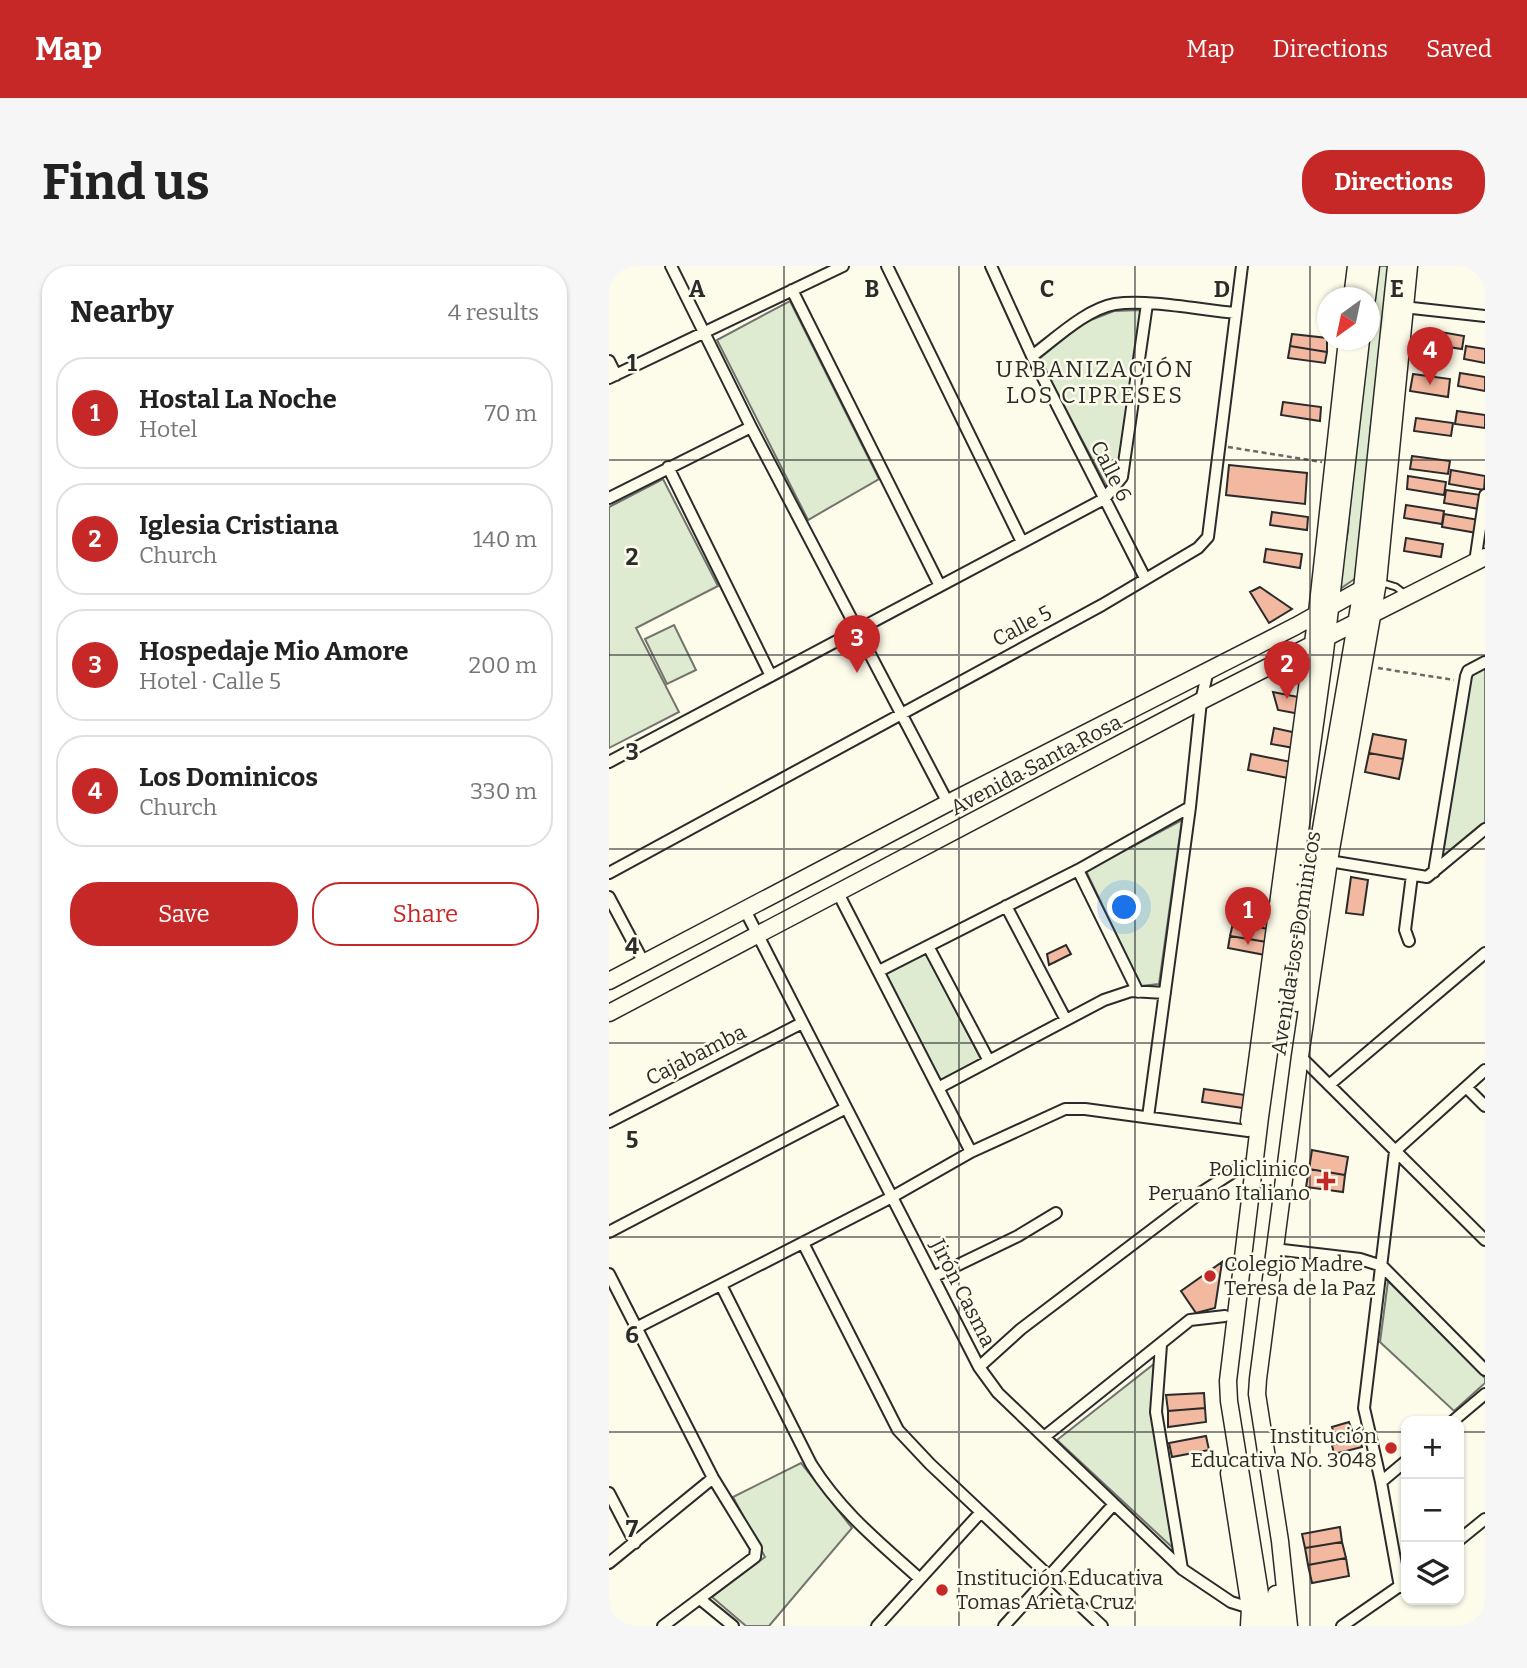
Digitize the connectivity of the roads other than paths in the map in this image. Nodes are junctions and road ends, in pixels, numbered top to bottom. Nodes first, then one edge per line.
1 (671, 266) edge
2 (843, 266) edge
3 (887, 266) edge
4 (991, 266) edge
5 (1242, 266) edge
6 (1356, 266) edge
7 (1371, 266) edge
8 (1396, 266) edge
9 (1409, 266) edge
10 (1353, 287) edge
11 (1368, 287) edge
12 (792, 290) junction
13 (1147, 304) junction
14 (1403, 307) junction
15 (1236, 313) junction
16 (1485, 316) edge
17 (704, 333) junction
18 (1346, 350) edge
19 (1360, 350) edge
20 (1032, 356) junction
21 (609, 361) edge
22 (612, 376) edge
23 (751, 427) junction
24 (669, 467) junction
25 (1485, 495) edge
26 (609, 498) edge
27 (1104, 499) junction
28 (1022, 542) junction
29 (1480, 560) edge
30 (1145, 578) junction
31 (1378, 582) junction
32 (940, 586) junction
33 (1362, 589) junction
34 (1408, 596) junction
35 (1323, 610) junction
36 (1373, 613) junction
37 (1357, 621) junction
38 (856, 632) junction
39 (1319, 640) junction
40 (1485, 662) edge
41 (1208, 670) junction
42 (771, 676) junction
43 (1201, 701) junction
44 (900, 714) junction
45 (609, 762) edge
46 (948, 803) junction
47 (1190, 807) junction
48 (1485, 829) edge
49 (1329, 861) junction
50 (1079, 870) junction
51 (1434, 872) junction
52 (609, 873) edge
53 (1412, 874) junction
54 (838, 893) junction
55 (609, 897) edge
56 (1006, 906) junction
57 (745, 910) junction
58 (757, 936) junction
59 (1409, 941) dead end
60 (928, 946) junction
61 (1485, 953) edge
62 (644, 963) junction
63 (879, 971) junction
64 (609, 981) edge
65 (1138, 992) junction
66 (1165, 993) junction
67 (609, 1013) edge
68 (1066, 1020) junction
69 (801, 1023) junction
70 (1300, 1056) junction
71 (989, 1061) junction
72 (1485, 1070) edge
73 (1329, 1085) junction
74 (1466, 1087) junction
75 (938, 1088) junction
76 (1252, 1092) junction
77 (1485, 1106) edge
78 (846, 1108) junction
79 (1148, 1117) junction
80 (1260, 1117) junction
81 (609, 1122) edge
82 (1248, 1131) junction
83 (1395, 1151) junction
84 (971, 1152) junction
85 (1244, 1165) junction
86 (1282, 1188) junction
87 (893, 1197) junction
88 (1268, 1211) junction
89 (1056, 1213) dead end
90 (609, 1232) edge
91 (1485, 1240) edge
92 (803, 1243) junction
93 (1274, 1249) junction
94 (1382, 1266) junction
95 (609, 1274) edge
96 (933, 1277) junction
97 (721, 1285) junction
98 (1225, 1316) junction
99 (636, 1328) junction
100 (1161, 1345) junction
101 (979, 1367) junction
102 (1485, 1370) edge
103 (1485, 1394) edge
104 (1459, 1416) edge
105 (1044, 1437) junction
106 (1224, 1439) junction
107 (1239, 1464) junction
108 (1401, 1465) edge
109 (713, 1478) junction
110 (1381, 1482) junction
111 (609, 1493) edge
112 (1114, 1504) junction
113 (981, 1512) junction
114 (1485, 1519) edge
115 (1464, 1535) edge
116 (1280, 1541) junction
117 (635, 1543) junction
118 (609, 1563) edge
119 (1274, 1568) junction
120 (1182, 1569) junction
121 (1401, 1575) edge
122 (1049, 1577) junction
123 (920, 1579) junction
124 (1401, 1585) edge
125 (699, 1599) junction
126 (1250, 1608) junction
127 (663, 1626) edge
128 (733, 1626) edge
129 (877, 1626) edge
130 (1004, 1626) edge
131 (1102, 1626) edge
132 (1249, 1626) edge
133 (1262, 1626) edge
134 (1277, 1626) edge
135 (1289, 1626) edge
136 (1342, 1626) edge

1 - 17 street
2 - 12 street
3 - 28 street
4 - 20 street, Calle 6
5 - 15 street, Calle 5
6 - 10 main road
7 - 11 main road
8 - 33 main road, Avenida Los Dominicos
9 - 14 main road, Avenida Los Dominicos
12 - 17 street
12 - 32 street
13 - 15 street
13 - 20 street
13 - 27 street
14 - 16 street
14 - 31 main road, Avenida Los Dominicos
15 - 30 street, Calle 5
17 - 22 street
17 - 23 street
18 - 35 main road, Avenida Los Dominicos
19 - 35 main road, Avenida Los Dominicos
20 - 27 street, Calle 6
21 - 22 street
23 - 24 street
23 - 38 street
24 - 26 street
24 - 42 street
25 - 29 street
27 - 28 street
27 - 30 street, Calle 6
28 - 32 street
29 - 34 main road, Avenida Santa Rosa
30 - 44 street, Calle 5
31 - 34 lane
31 - 36 main road, Avenida Los Dominicos
32 - 38 street
33 - 35 main road, Avenida Santa Rosa
33 - 37 main road, Avenida Los Dominicos
34 - 36 main road, Avenida Santa Rosa
35 - 39 main road, Avenida Los Dominicos
35 - 41 main road, Avenida Santa Rosa
36 - 37 main road, Avenida Santa Rosa
36 - 49 main road, Avenida Los Dominicos
37 - 39 main road, Avenida Santa Rosa
37 - 88 main road, Avenida Los Dominicos
38 - 42 street
38 - 44 street
39 - 43 main road, Avenida Santa Rosa
39 - 76 main road, Avenida Los Dominicos
39 - 80 main road, Avenida Los Dominicos
40 - 51 street
41 - 43 street
41 - 46 main road, Avenida Santa Rosa
42 - 45 street
43 - 47 street
43 - 54 main road, Avenida Santa Rosa
44 - 46 street
44 - 52 street, Calle 5
46 - 57 main road, Avenida Santa Rosa
47 - 50 street
47 - 66 street
48 - 51 street
49 - 53 street
49 - 70 main road, Avenida Los Dominicos
50 - 56 street
50 - 65 street
51 - 53 street
53 - 59 street
54 - 58 main road, Avenida Santa Rosa
54 - 63 street
55 - 62 street
56 - 60 street
56 - 68 street
57 - 58 street, Jirón Casma
57 - 62 main road, Avenida Santa Rosa
58 - 67 main road, Avenida Santa Rosa
58 - 69 street, Jirón Casma
60 - 63 street
60 - 71 street
61 - 73 street
62 - 64 main road, Avenida Santa Rosa
63 - 75 street
65 - 66 street
65 - 68 street
66 - 79 street
68 - 71 street
69 - 78 street, Jirón Casma
69 - 81 street, Cajabamba
70 - 73 street
70 - 86 main road, Avenida Los Dominicos
71 - 75 street
72 - 74 street
73 - 83 street
74 - 77 street
74 - 83 street
75 - 84 street
76 - 80 main road
76 - 82 main road, Avenida Los Dominicos
78 - 87 street, Jirón Casma
78 - 90 street
79 - 82 street
79 - 84 street
80 - 107 main road, Avenida Los Dominicos
82 - 85 main road, Avenida Los Dominicos
83 - 91 street
83 - 94 street
84 - 87 street
85 - 98 main road, Avenida Los Dominicos
85 - 101 street
86 - 88 main road
86 - 93 main road, Avenida Los Dominicos
87 - 92 street
87 - 96 street, Jirón Casma
88 - 119 main road, Avenida Los Dominicos
89 - 96 street
92 - 97 street
92 - 113 street
93 - 94 street
93 - 116 main road, Avenida Los Dominicos
94 - 102 street
94 - 110 street
95 - 99 street
96 - 101 street, Jirón Casma
97 - 99 street
97 - 123 street
98 - 100 street
98 - 106 main road, Avenida Los Dominicos
99 - 109 street
100 - 105 street
100 - 120 street
101 - 105 street, Jirón Casma
103 - 104 street
105 - 112 street, Jirón Casma
106 - 107 main road
106 - 126 main road, Avenida Los Dominicos
107 - 133 main road, Avenida Los Dominicos
108 - 110 street
109 - 117 street
109 - 125 street
110 - 121 street
111 - 117 street
112 - 120 street, Jirón Casma
112 - 122 street
113 - 122 street
113 - 123 street
114 - 115 street
116 - 119 main road
116 - 135 main road, Avenida Los Dominicos
117 - 118 street
119 - 134 main road, Avenida Los Dominicos
120 - 126 street, Jirón Casma
122 - 130 street
122 - 131 street
123 - 129 street
124 - 136 street
125 - 127 street
125 - 128 street
126 - 132 main road, Avenida Los Dominicos

